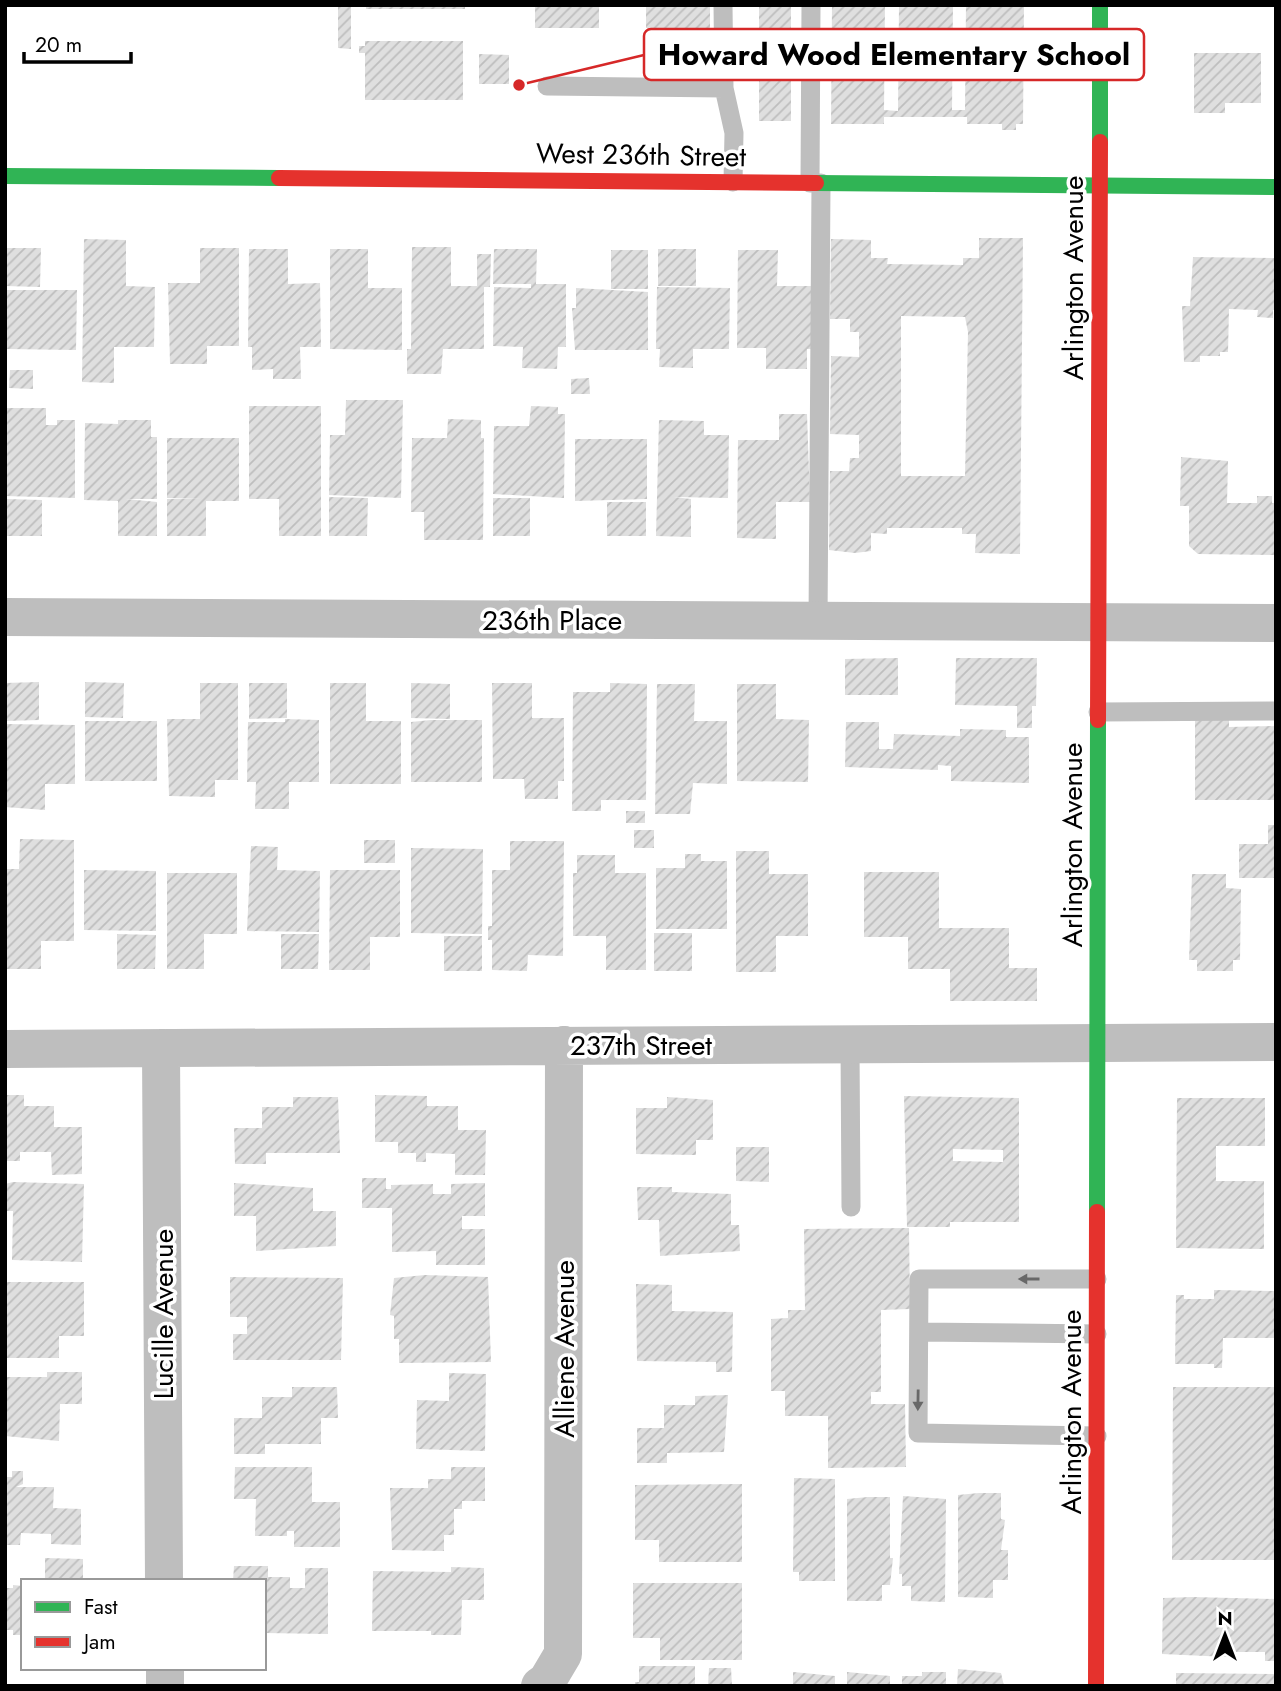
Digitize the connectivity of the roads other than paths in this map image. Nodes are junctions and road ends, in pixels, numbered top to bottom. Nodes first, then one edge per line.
1 (723, 5) edge
2 (811, 5) edge
3 (1100, 5) edge
4 (547, 86) dead end
5 (724, 88) junction
6 (5, 176) edge
7 (733, 182) junction
8 (815, 183) junction
9 (1100, 185) junction
10 (1276, 187) edge
11 (5, 617) edge
12 (818, 622) junction
13 (1098, 623) junction
14 (1276, 623) edge
15 (1276, 711) edge
16 (1098, 712) junction
17 (1097, 1041) junction
18 (1276, 1042) edge
19 (850, 1044) junction
20 (564, 1045) junction
21 (161, 1048) junction
22 (5, 1049) edge
23 (851, 1207) dead end
24 (1097, 1279) junction
25 (919, 1332) junction
26 (1097, 1334) junction
27 (1097, 1436) junction
28 (164, 1579) edge
29 (540, 1686) edge
30 (1096, 1686) edge

1 - 5 lane
2 - 8 lane
3 - 9 main road, Arlington Avenue
4 - 5 lane
5 - 7 lane
6 - 7 main road, West 236th Street
7 - 8 main road, West 236th Street
8 - 9 main road, West 236th Street
8 - 12 lane
9 - 10 main road, West 236th Street
9 - 13 main road, Arlington Avenue
11 - 12 street, 236th Place
12 - 13 street, 236th Place
13 - 14 street, 236th Place
13 - 16 main road, Arlington Avenue
15 - 16 lane
16 - 17 main road, Arlington Avenue
17 - 18 street, 237th Street
17 - 19 street, 237th Street
17 - 24 main road, Arlington Avenue
19 - 20 street, 237th Street
19 - 23 lane
20 - 21 street, 237th Street
20 - 29 street, Alliene Avenue
21 - 22 street, 237th Street
21 - 28 street, Lucille Avenue
24 -> 25 lane
24 - 26 main road, Arlington Avenue
25 - 26 lane
25 -> 27 lane
26 - 27 main road, Arlington Avenue
27 - 30 main road, Arlington Avenue

